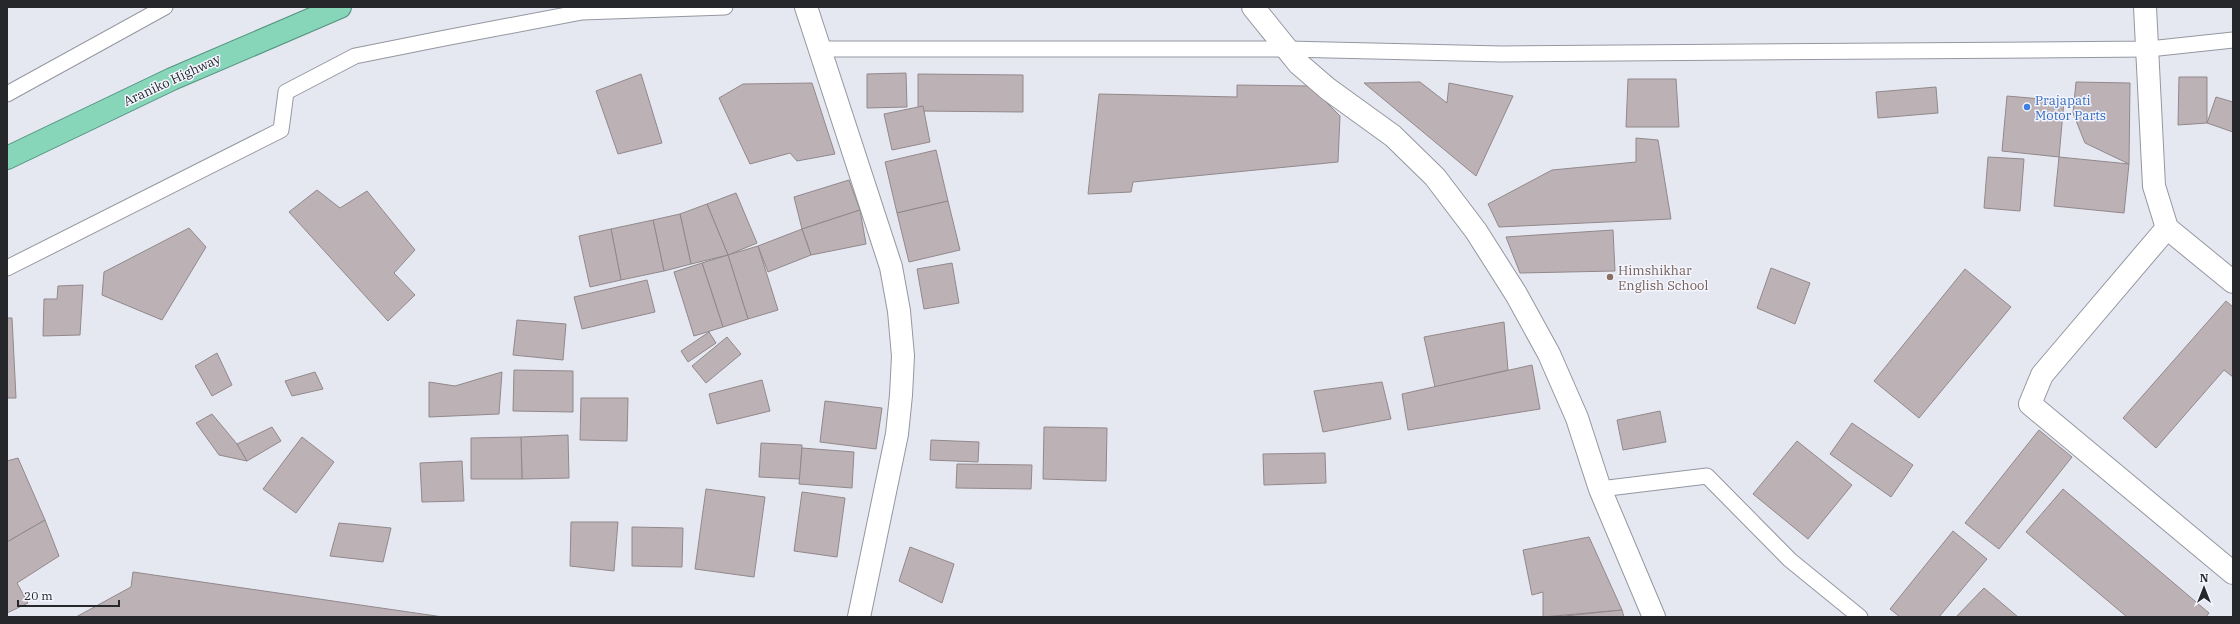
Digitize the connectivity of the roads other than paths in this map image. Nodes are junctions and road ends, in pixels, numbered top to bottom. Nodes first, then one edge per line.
1 (165, 7) edge
2 (340, 7) edge
3 (725, 7) edge
4 (806, 7) edge
5 (1253, 7) edge
6 (2145, 7) edge
7 (2233, 40) edge
8 (820, 49) junction
9 (1287, 49) junction
10 (2149, 49) junction
11 (7, 94) edge
12 (7, 158) edge
13 (2167, 228) junction
14 (7, 268) edge
15 (2233, 282) edge
16 (1600, 489) junction
17 (2233, 573) edge
18 (860, 617) edge
19 (1654, 617) edge
20 (1860, 617) edge

1 - 11 lane
2 - 12 highway, Araniko Highway
3 - 14 lane
4 - 8 street
5 - 9 street
6 - 10 street
7 - 10 lane
8 - 9 lane
8 - 18 street
9 - 10 lane
9 - 16 street
10 - 13 street
13 - 15 street
13 - 17 street
16 - 19 street
16 - 20 lane

